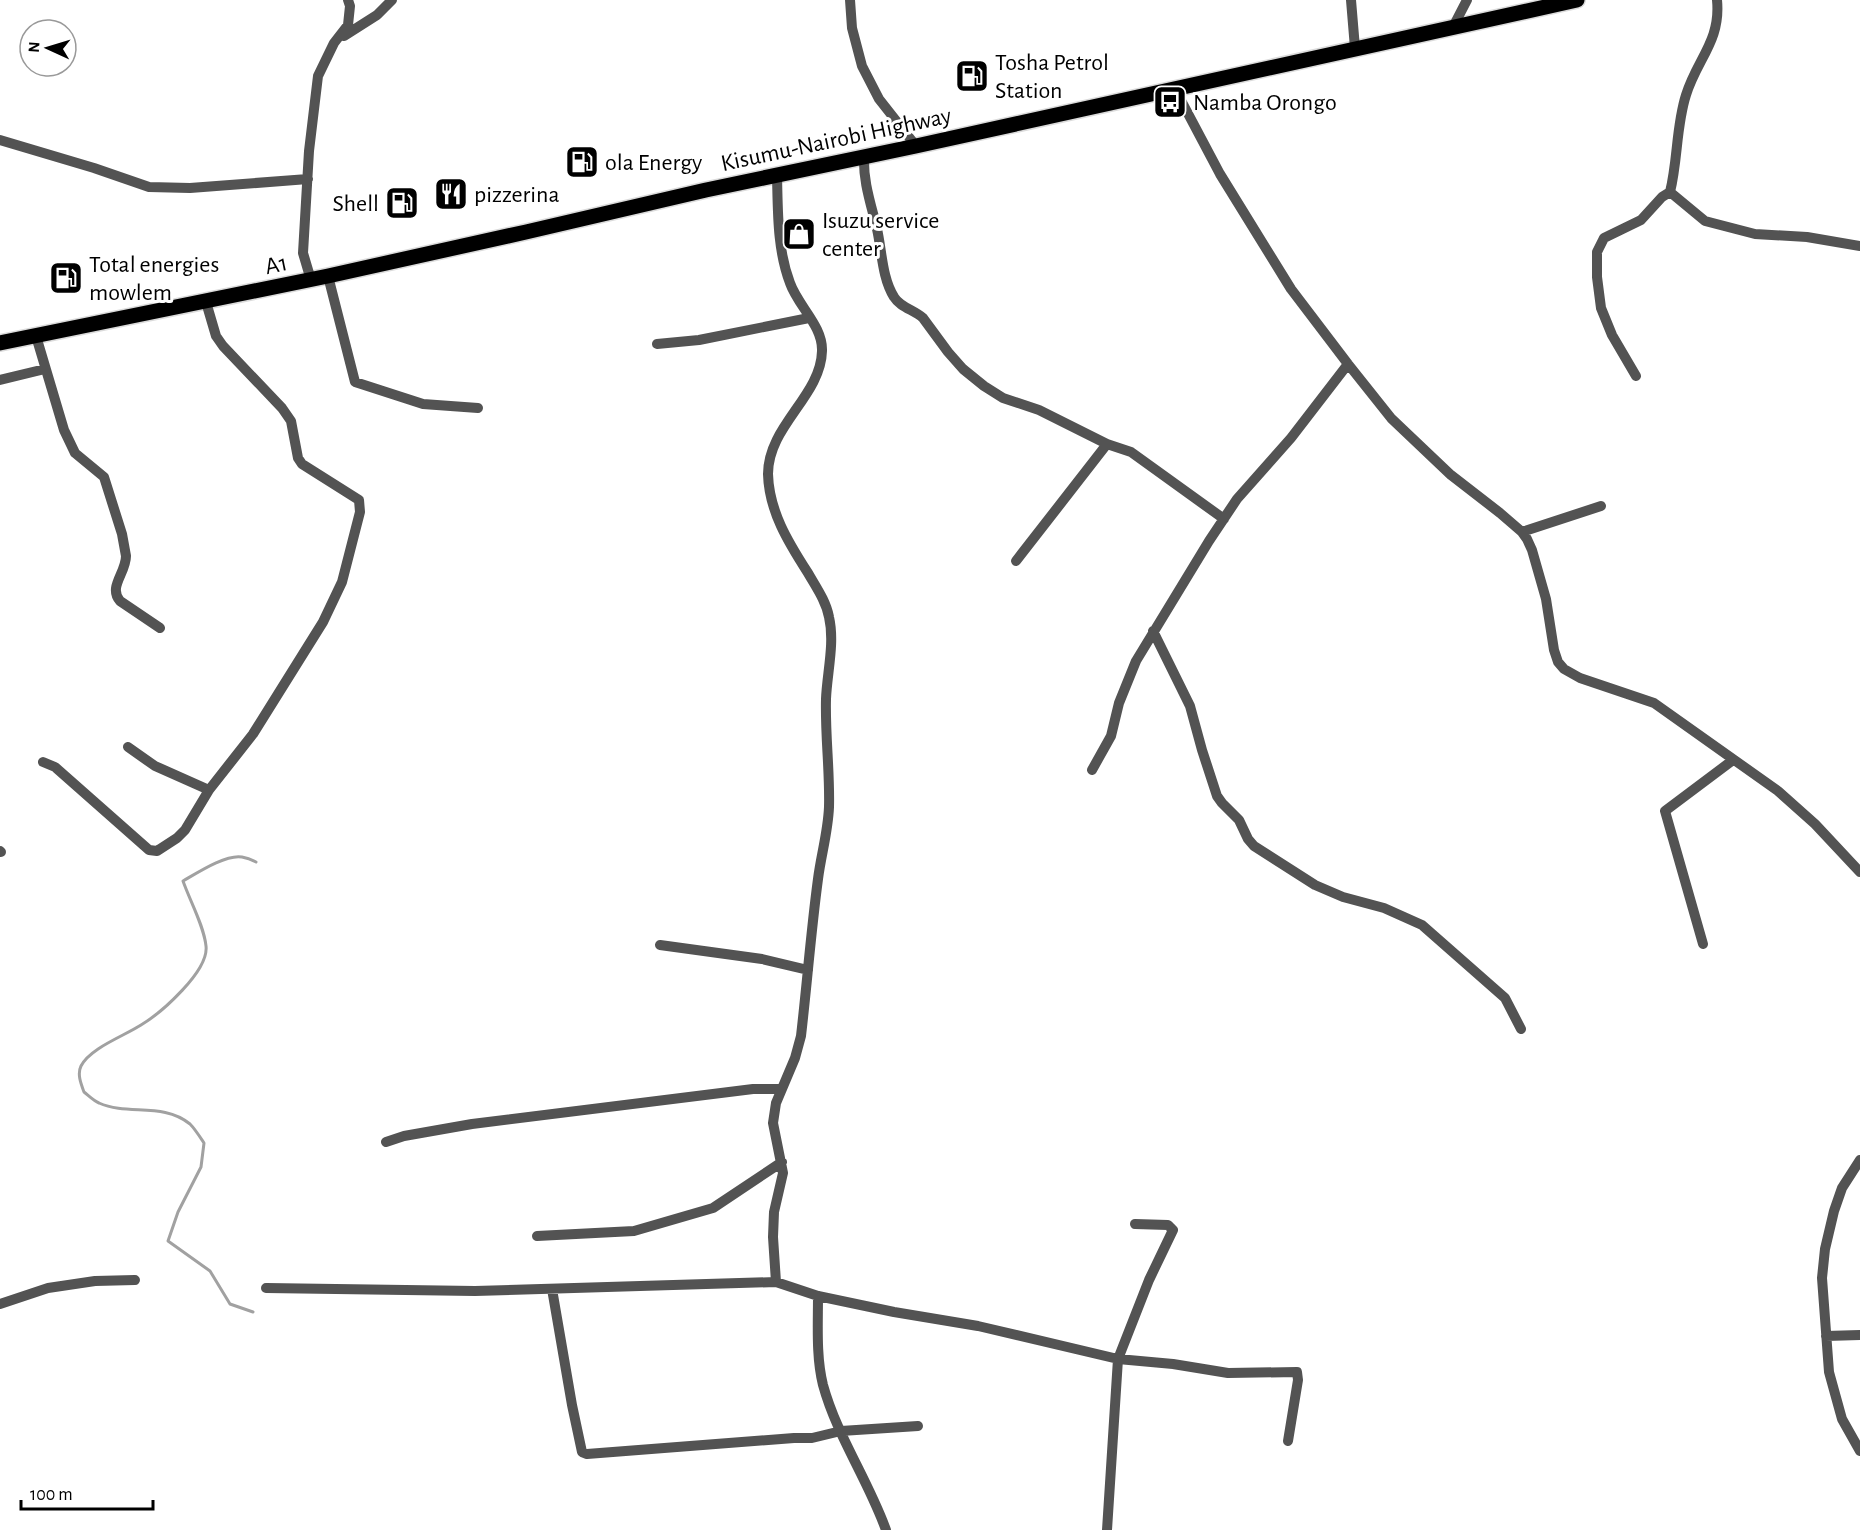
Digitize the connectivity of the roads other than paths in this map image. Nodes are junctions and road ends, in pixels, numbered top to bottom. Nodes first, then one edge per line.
1 (348, 0) edge
2 (392, 0) edge
3 (850, 0) edge
4 (1351, 0) edge
5 (1467, 0) edge
6 (1577, 0) edge
7 (1717, 0) edge
8 (1539, 4) edge
9 (1453, 27) junction
10 (334, 43) junction
11 (1355, 48) junction
12 (1175, 89) junction
13 (0, 140) edge
14 (916, 146) junction
15 (864, 156) junction
16 (777, 176) junction
17 (308, 179) junction
18 (1670, 192) junction
19 (526, 232) joint
20 (1860, 246) edge
21 (328, 276) junction
22 (311, 280) junction
23 (206, 302) junction
24 (809, 318) junction
25 (36, 336) junction
26 (0, 344) edge
27 (657, 344) dead end
28 (1348, 364) junction
29 (45, 369) junction
30 (1636, 376) dead end
31 (0, 380) edge
32 (478, 408) dead end
33 (1107, 444) junction
34 (1600, 506) dead end
35 (1224, 519) junction
36 (1522, 532) junction
37 (1016, 561) dead end
38 (160, 628) dead end
39 (1153, 631) junction
40 (128, 747) dead end
41 (1733, 760) junction
42 (43, 762) dead end
43 (1092, 770) dead end
44 (209, 790) junction
45 (1860, 872) edge
46 (1703, 944) dead end
47 (660, 945) dead end
48 (808, 970) junction
49 (1521, 1029) dead end
50 (781, 1089) junction
51 (386, 1142) dead end
52 (1860, 1160) edge
53 (782, 1162) junction
54 (1135, 1224) dead end
55 (537, 1236) dead end
56 (135, 1280) dead end
57 (776, 1282) junction
58 (266, 1288) dead end
59 (552, 1289) junction
60 (818, 1296) junction
61 (0, 1304) edge
62 (1860, 1335) edge
63 (1826, 1336) junction
64 (1118, 1359) junction
65 (918, 1426) dead end
66 (841, 1431) junction
67 (1288, 1441) dead end
68 (1860, 1451) edge
69 (886, 1530) edge
70 (1107, 1530) edge

1 - 10 street
2 - 10 street
3 - 14 street
4 - 11 street
5 - 9 street
6 - 8 highway, Kisumu-Nairobi Highway / A1
7 - 18 street
8 - 9 highway, Kisumu-Nairobi Highway / A1
9 - 11 highway, Kisumu-Nairobi Highway / A1
10 - 17 street
11 - 12 highway, Kisumu-Nairobi Highway / A1
12 - 14 highway, Kisumu-Nairobi Highway / A1
12 - 28 street
13 - 17 street
14 - 15 highway, Kisumu-Nairobi Highway / A1
15 - 16 highway, Kisumu-Nairobi Highway / A1
15 - 33 street
16 - 19 highway, Kisumu-Nairobi Highway / A1
16 - 24 street
17 - 22 street
18 - 20 street
18 - 30 street
19 - 21 highway, A1 / A1
21 - 22 highway, A1 / A1
21 - 32 street
22 - 23 highway, A1 / A1
23 - 25 highway, A1 / A1
23 - 44 street
24 - 27 street
24 - 48 street
25 - 26 highway, A1
25 - 29 street
28 - 35 street
28 - 36 street
29 - 31 street
29 - 38 street
33 - 35 street
33 - 37 street
34 - 36 street
35 - 39 street
36 - 41 street
39 - 43 street
39 - 49 street
40 - 44 street
41 - 45 street
41 - 46 street
42 - 44 street
47 - 48 street
48 - 50 street
50 - 51 street
50 - 53 street
52 - 63 street
53 - 55 street
53 - 57 street
54 - 64 street
56 - 61 street
57 - 59 street
57 - 60 street
58 - 59 street
59 - 66 street
60 - 64 street
60 - 66 street
62 - 63 street
63 - 68 street
64 - 67 street
64 - 70 street
65 - 66 street
66 - 69 street

